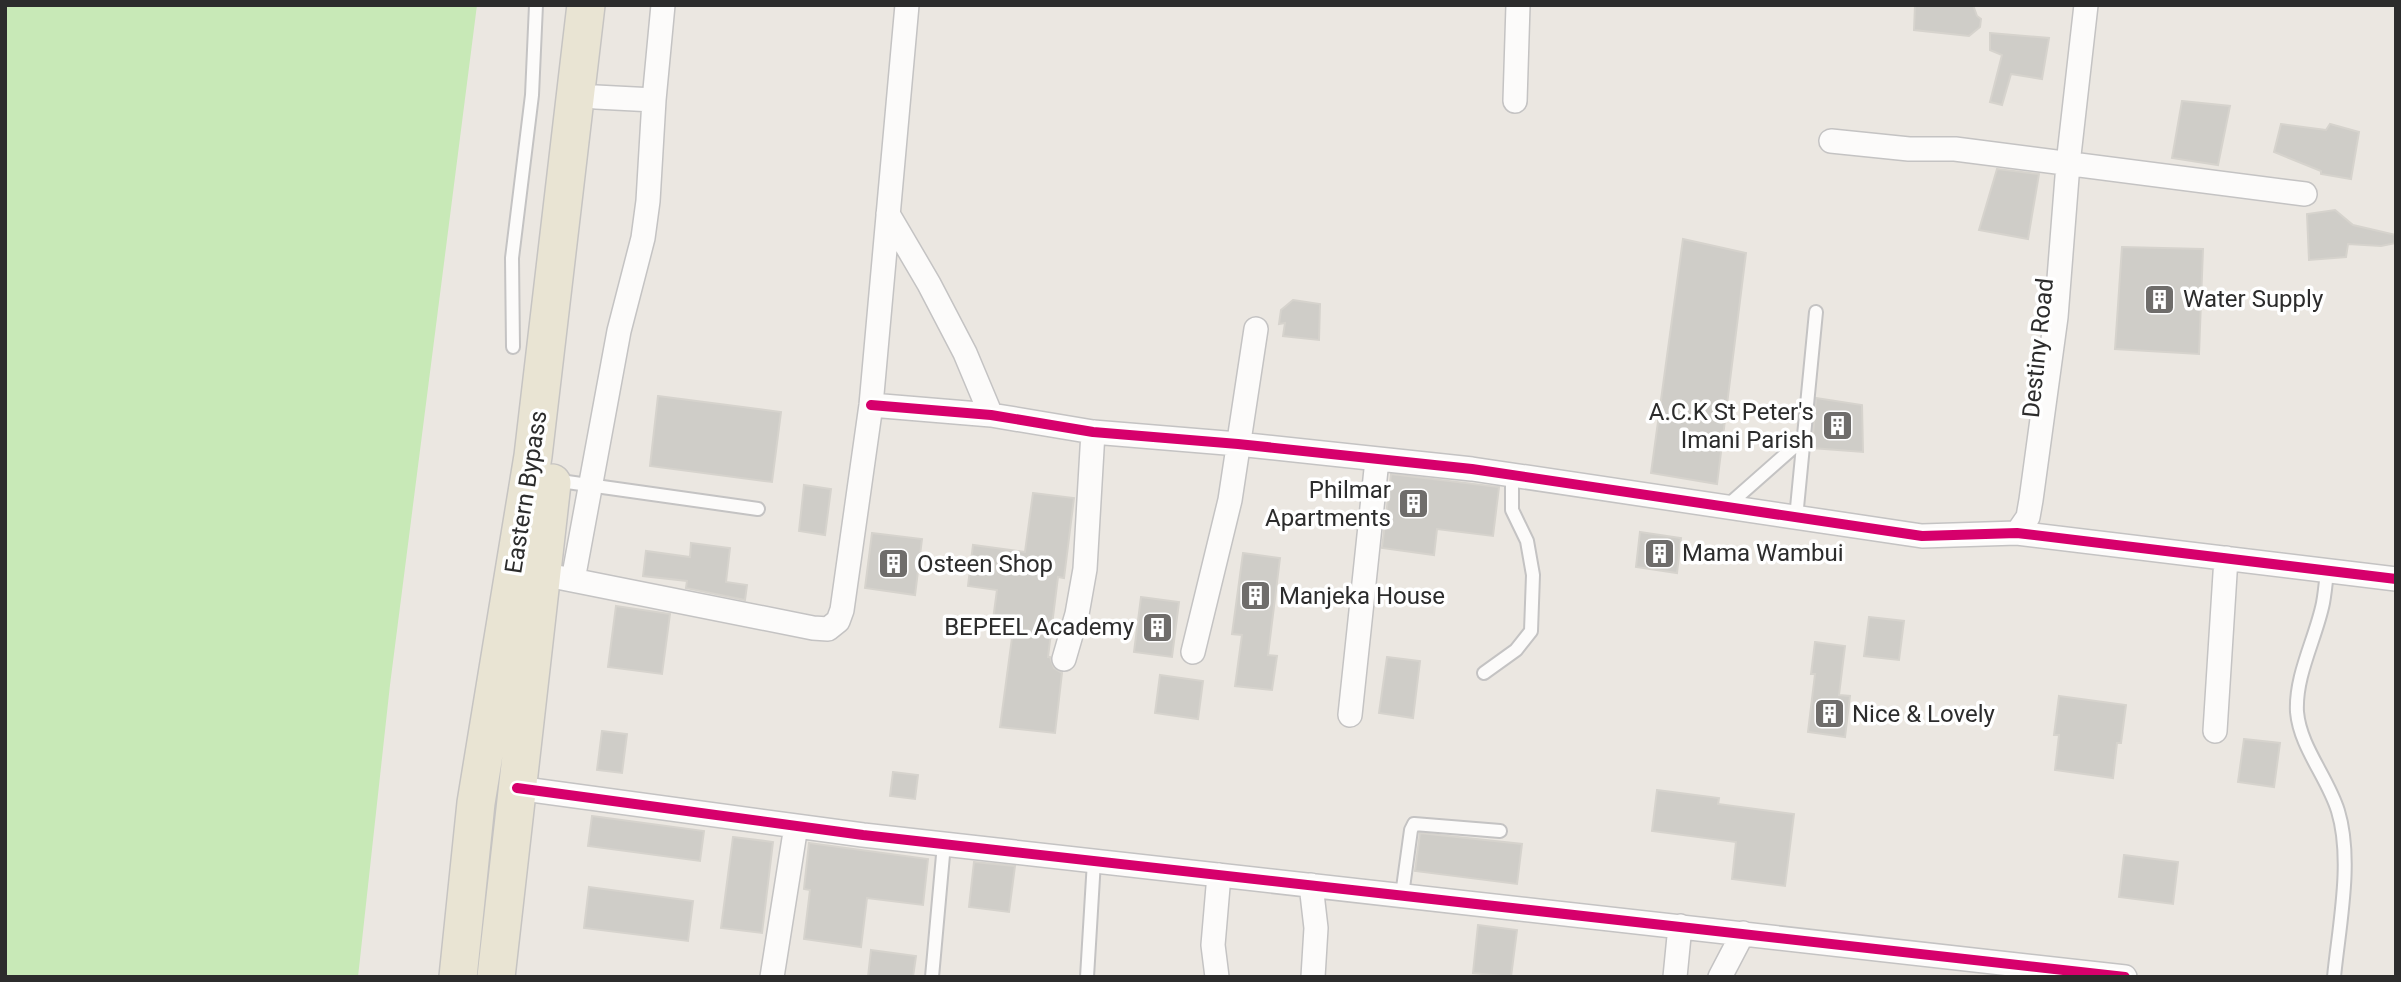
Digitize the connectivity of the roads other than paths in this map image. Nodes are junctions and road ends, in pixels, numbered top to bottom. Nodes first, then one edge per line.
1 (536, 5) edge
2 (586, 5) edge
3 (607, 5) edge
4 (663, 5) edge
5 (907, 5) edge
6 (1518, 5) edge
7 (2086, 5) edge
8 (596, 97) junction
9 (654, 100) junction
10 (1515, 101) dead end
11 (1831, 141) dead end
12 (2063, 163) junction
13 (2305, 194) dead end
14 (887, 214) junction
15 (1816, 312) dead end
16 (1256, 329) dead end
17 (513, 347) dead end
18 (871, 405) junction
19 (991, 415) junction
20 (1093, 432) junction
21 (1803, 439) junction
22 (1238, 444) junction
23 (1377, 460) junction
24 (1512, 475) junction
25 (553, 480) junction
26 (591, 485) junction
27 (1726, 507) junction
28 (758, 509) dead end
29 (1796, 517) junction
30 (2017, 533) junction
31 (2226, 558) junction
32 (2327, 571) junction
33 (558, 577) junction
34 (2396, 579) edge
35 (1193, 652) dead end
36 (1064, 659) dead end
37 (1483, 673) dead end
38 (1350, 715) dead end
39 (2215, 731) dead end
40 (517, 788) junction
41 (796, 826) junction
42 (1500, 831) dead end
43 (944, 845) junction
44 (1094, 861) junction
45 (1219, 875) junction
46 (1311, 885) junction
47 (1402, 895) junction
48 (1680, 926) junction
49 (1743, 933) junction
50 (2047, 973) edge
51 (458, 977) edge
52 (496, 977) edge
53 (772, 977) edge
54 (932, 977) edge
55 (1087, 977) edge
56 (1217, 977) edge
57 (1313, 977) edge
58 (1675, 977) edge
59 (1720, 977) edge
60 (2124, 977) edge
61 (2334, 977) edge

1 - 17 lane
2 - 51 main road, Eastern Bypass
3 - 8 main road, Eastern Bypass
4 - 9 street
5 - 14 street
6 - 10 street
7 - 12 street
8 - 9 street
8 - 25 main road, Eastern Bypass
9 - 26 street
11 - 12 street
12 - 13 street
12 - 30 street
14 - 18 street
14 - 19 street
15 - 21 lane
16 - 22 street
18 - 19 street
18 - 33 street
19 - 20 street
20 - 22 street
20 - 36 street
21 - 27 lane
21 - 29 lane
22 - 23 street
22 - 35 street
23 - 24 street
23 - 38 street
24 - 27 street
24 - 37 lane
25 - 26 lane
25 - 33 main road, Eastern Bypass
26 - 28 lane
26 - 33 street
27 - 29 street
29 - 30 street
30 - 31 street
31 - 32 street
31 - 39 street
32 - 34 street
32 - 61 lane
33 - 40 main road, Eastern Bypass
40 - 41 street
40 - 52 main road, Eastern Bypass
41 - 43 street
41 - 53 street
42 - 47 lane
43 - 44 street
43 - 54 lane
44 - 45 street
44 - 55 lane
45 - 46 street
45 - 56 street
46 - 47 street
46 - 57 street
47 - 48 street
48 - 49 street
48 - 58 street
49 - 50 street
49 - 59 street
50 - 60 street

